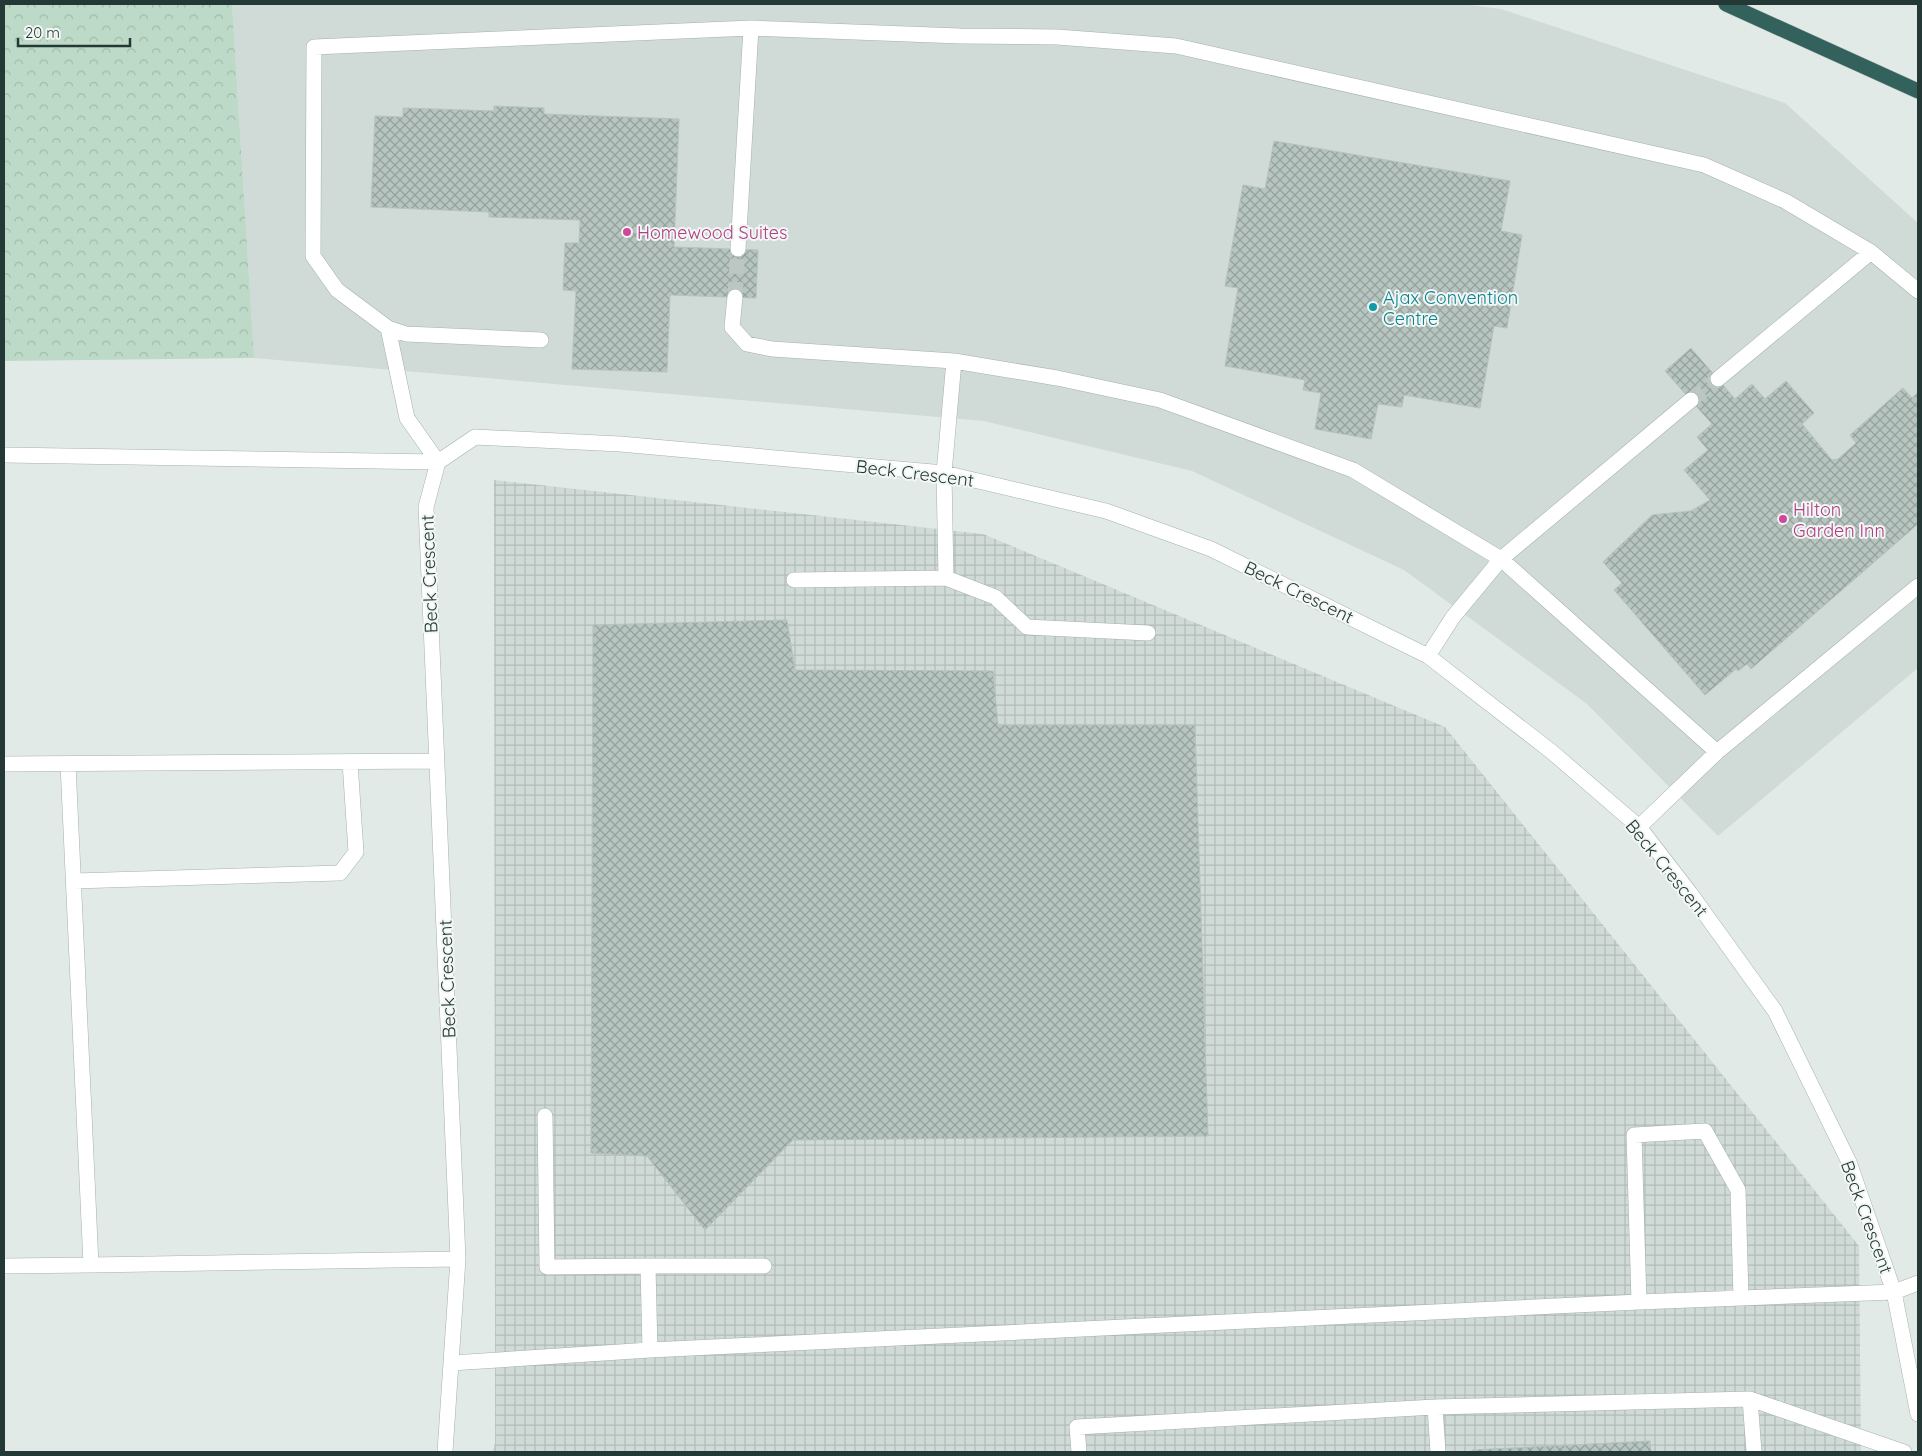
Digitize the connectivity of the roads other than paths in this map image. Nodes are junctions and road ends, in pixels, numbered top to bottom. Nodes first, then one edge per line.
1 (1726, 4) edge
2 (751, 28) junction
3 (1918, 92) edge
4 (738, 248) tunnel mouth
5 (1871, 252) junction
6 (1918, 292) edge
7 (735, 297) tunnel mouth
8 (388, 328) junction
9 (541, 340) dead end
10 (954, 361) junction
11 (1718, 379) tunnel mouth
12 (1690, 400) tunnel mouth
13 (4, 455) edge
14 (438, 462) junction
15 (944, 473) junction
16 (1501, 559) junction
17 (946, 578) junction
18 (794, 580) dead end
19 (1918, 586) edge
20 (1148, 633) dead end
21 (1428, 656) junction
22 (1717, 752) junction
23 (437, 761) junction
24 (350, 762) junction
25 (4, 764) edge
26 (68, 764) junction
27 (1639, 827) junction
28 (74, 881) junction
29 (546, 1116) dead end
30 (458, 1259) junction
31 (91, 1265) junction
32 (4, 1266) edge
33 (648, 1266) junction
34 (764, 1266) dead end
35 (1918, 1283) edge
36 (1894, 1292) junction
37 (1741, 1298) junction
38 (1639, 1302) junction
39 (650, 1350) junction
40 (451, 1363) junction
41 (1750, 1399) junction
42 (1435, 1407) junction
43 (1918, 1414) edge
44 (445, 1452) edge
45 (1079, 1452) edge
46 (1438, 1452) edge
47 (1754, 1452) edge
48 (1904, 1452) edge

1 - 3 highway
2 - 4 street
2 - 5 street
2 - 8 street
5 - 6 street
5 - 11 street
7 - 10 street
8 - 9 street
8 - 14 street
10 - 15 street
10 - 16 street
12 - 16 street
13 - 14 street
14 - 15 street, Beck Crescent
14 - 23 street, Beck Crescent
15 - 17 street
15 - 21 street, Beck Crescent
16 - 21 street
16 - 22 street
17 - 18 street
17 - 20 street
19 - 22 street
21 - 27 street, Beck Crescent
22 - 27 street
23 - 24 street
23 - 30 street, Beck Crescent
24 - 26 street
24 - 28 street
25 - 26 street
26 - 28 street
27 - 36 street, Beck Crescent
28 - 31 street
29 - 33 street
30 - 31 street
30 - 40 street, Beck Crescent
31 - 32 street
33 - 34 street
33 - 39 street
35 - 36 street
36 - 37 street
36 - 43 street, Beck Crescent
37 - 38 street
37 - 38 street
38 - 39 street
39 - 40 street
40 - 44 street, Beck Crescent
41 - 42 street
41 - 47 street
41 - 48 street
42 - 45 street
42 - 46 street

